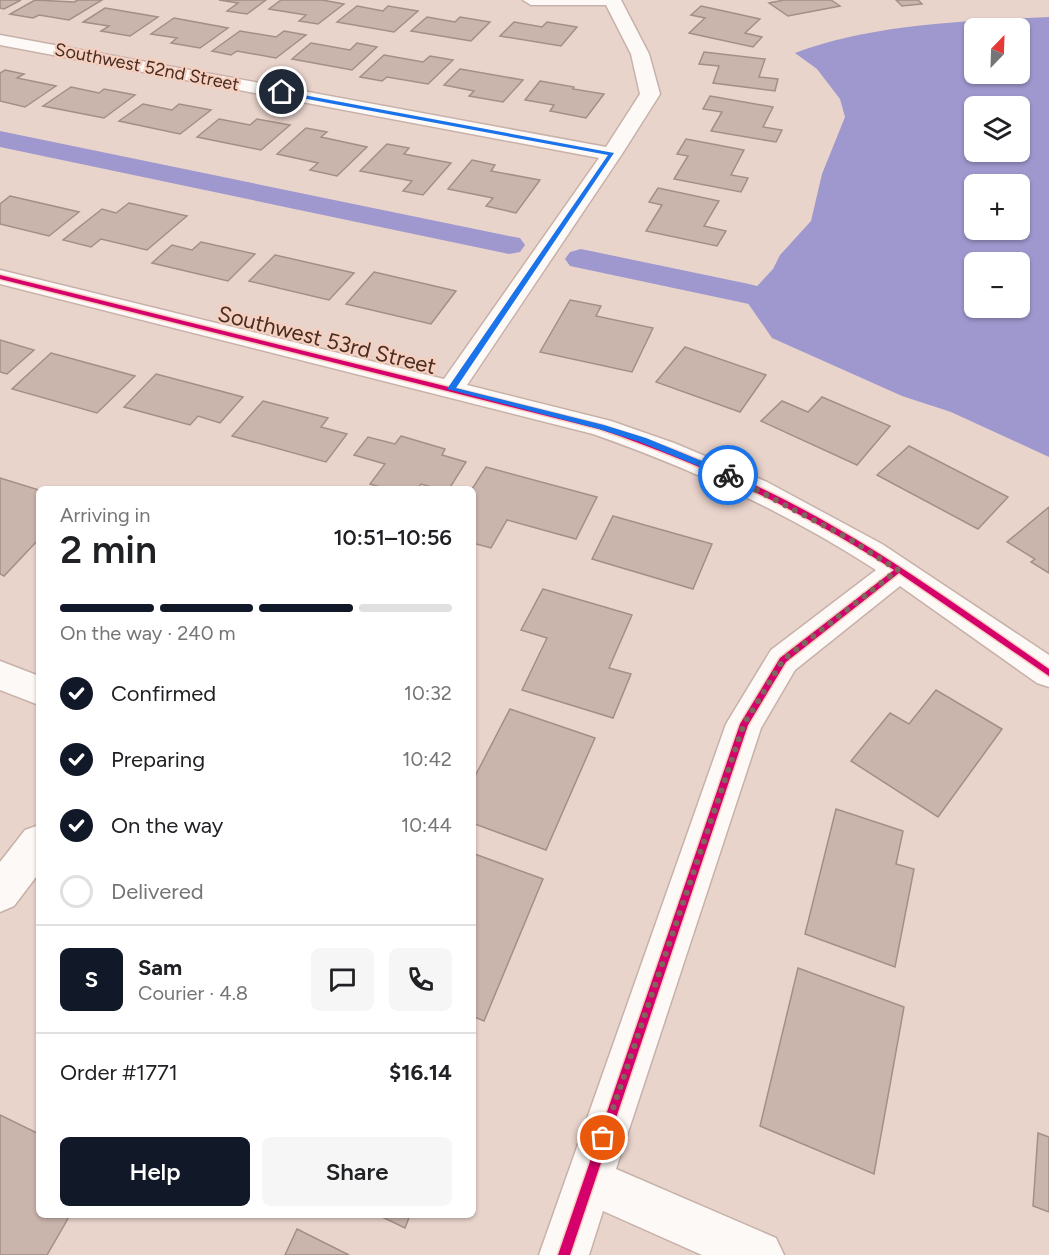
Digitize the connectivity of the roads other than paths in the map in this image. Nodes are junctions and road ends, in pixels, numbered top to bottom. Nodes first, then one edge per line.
1 (531, 0) edge
2 (612, 0) edge
3 (0, 40) edge
4 (612, 154) junction
5 (0, 277) edge
6 (451, 389) junction
7 (898, 570) junction
8 (1049, 673) edge
9 (0, 675) edge
10 (36, 690) edge
11 (36, 846) edge
12 (0, 893) edge
13 (588, 1181) junction
14 (564, 1255) edge
15 (759, 1255) edge

1 - 2 street
2 - 4 street
3 - 4 street, Southwest 52nd Street
4 - 6 street
5 - 6 street, Southwest 53rd Street
6 - 7 street, Southwest 53rd Street
7 - 8 street, Southwest 53rd Street
7 - 13 street
9 - 10 street
11 - 12 street
13 - 14 street
13 - 15 street

